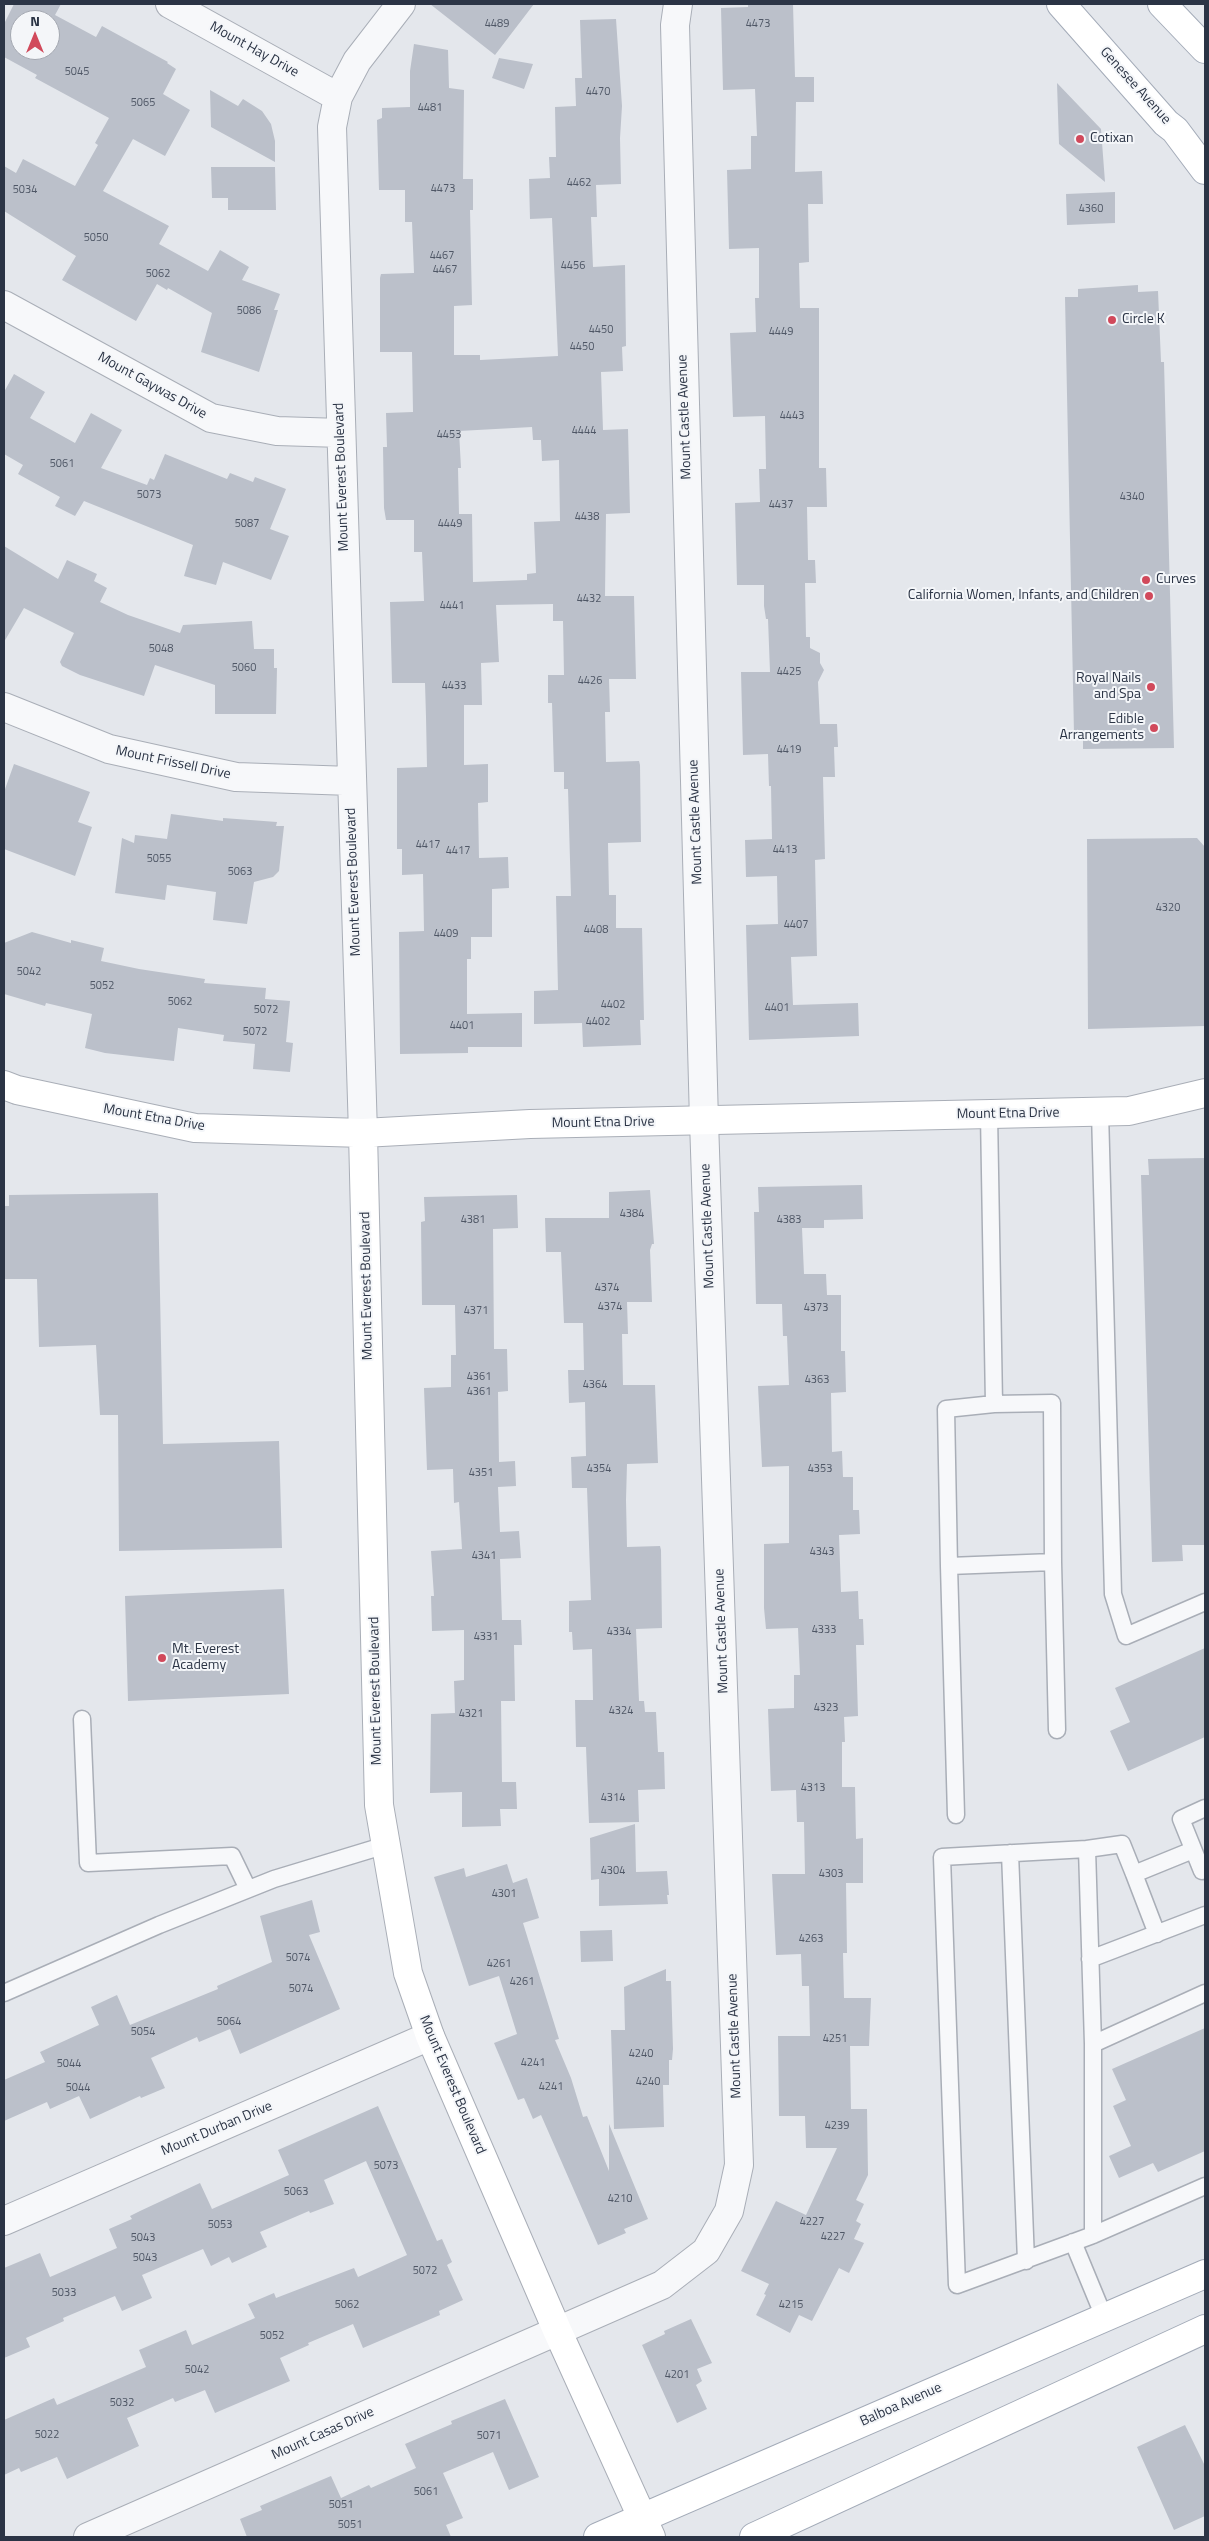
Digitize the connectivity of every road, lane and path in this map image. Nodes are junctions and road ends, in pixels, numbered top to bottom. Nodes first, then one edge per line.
1 (170, 4) edge
2 (401, 4) edge
3 (1061, 4) edge
4 (1162, 4) edge
5 (676, 14) edge
6 (1205, 49) edge
7 (338, 96) junction
8 (1205, 170) edge
9 (4, 305) edge
10 (341, 433) junction
11 (4, 707) edge
12 (351, 781) junction
13 (4, 1085) edge
14 (1205, 1093) edge
15 (1100, 1112) junction
16 (989, 1114) junction
17 (704, 1121) junction
18 (363, 1133) junction
19 (994, 1404) junction
20 (1054, 1562) junction
21 (948, 1566) junction
22 (1205, 1602) edge
23 (82, 1719) dead end
24 (1057, 1730) dead end
25 (1205, 1808) edge
26 (956, 1815) dead end
27 (386, 1845) junction
28 (1087, 1849) junction
29 (1194, 1850) junction
30 (1010, 1853) junction
31 (1205, 1870) edge
32 (1134, 1874) junction
33 (248, 1889) junction
34 (1205, 1915) edge
35 (1157, 1934) junction
36 (1090, 1959) junction
37 (4, 1993) edge
38 (1205, 1993) edge
39 (430, 2036) junction
40 (1093, 2044) junction
41 (1205, 2186) edge
42 (4, 2221) edge
43 (1093, 2235) junction
44 (1073, 2242) junction
45 (1026, 2261) junction
46 (1205, 2274) edge
47 (1104, 2316) junction
48 (1205, 2329) edge
49 (557, 2330) junction
50 (647, 2528) edge
51 (88, 2537) edge
52 (598, 2537) edge
53 (754, 2537) edge

1 - 7 street, Mount Hay Drive
2 - 7 street, Mount Everest Boulevard
3 - 8 street, Genesee Avenue
4 - 6 street
5 - 17 street, Mount Castle Avenue
7 - 10 street, Mount Everest Boulevard
9 - 10 street, Mount Gaywas Drive
10 - 12 street, Mount Everest Boulevard
11 - 12 street, Mount Frissell Drive
12 - 18 street, Mount Everest Boulevard
13 - 18 street, Mount Etna Drive
14 - 15 street, Mount Etna Drive
15 - 16 street, Mount Etna Drive
15 - 22 lane
16 - 17 street, Mount Etna Drive
16 - 19 lane
17 - 18 street, Mount Etna Drive
17 - 49 street, Mount Castle Avenue
18 - 27 street, Mount Everest Boulevard
19 - 20 lane
19 - 21 lane
20 - 21 lane
20 - 24 lane
21 - 26 lane
23 - 33 lane
25 - 29 lane
27 - 33 lane
27 - 39 street, Mount Everest Boulevard
28 - 30 lane
28 - 32 lane
28 - 36 lane
29 - 31 lane
29 - 32 lane
30 - 45 lane
30 - 45 lane
32 - 35 lane
33 - 37 lane
34 - 35 lane
35 - 36 lane
36 - 40 lane
38 - 40 lane
39 - 42 street, Mount Durban Drive
39 - 49 street, Mount Everest Boulevard
40 - 43 lane
41 - 43 lane
43 - 44 lane
44 - 45 lane
44 - 47 lane
46 - 47 street, Balboa Avenue
47 - 50 street, Balboa Avenue
48 - 53 street
49 - 50 street, Mount Everest Boulevard
49 - 51 street, Mount Casas Drive
50 - 52 street, Balboa Avenue

